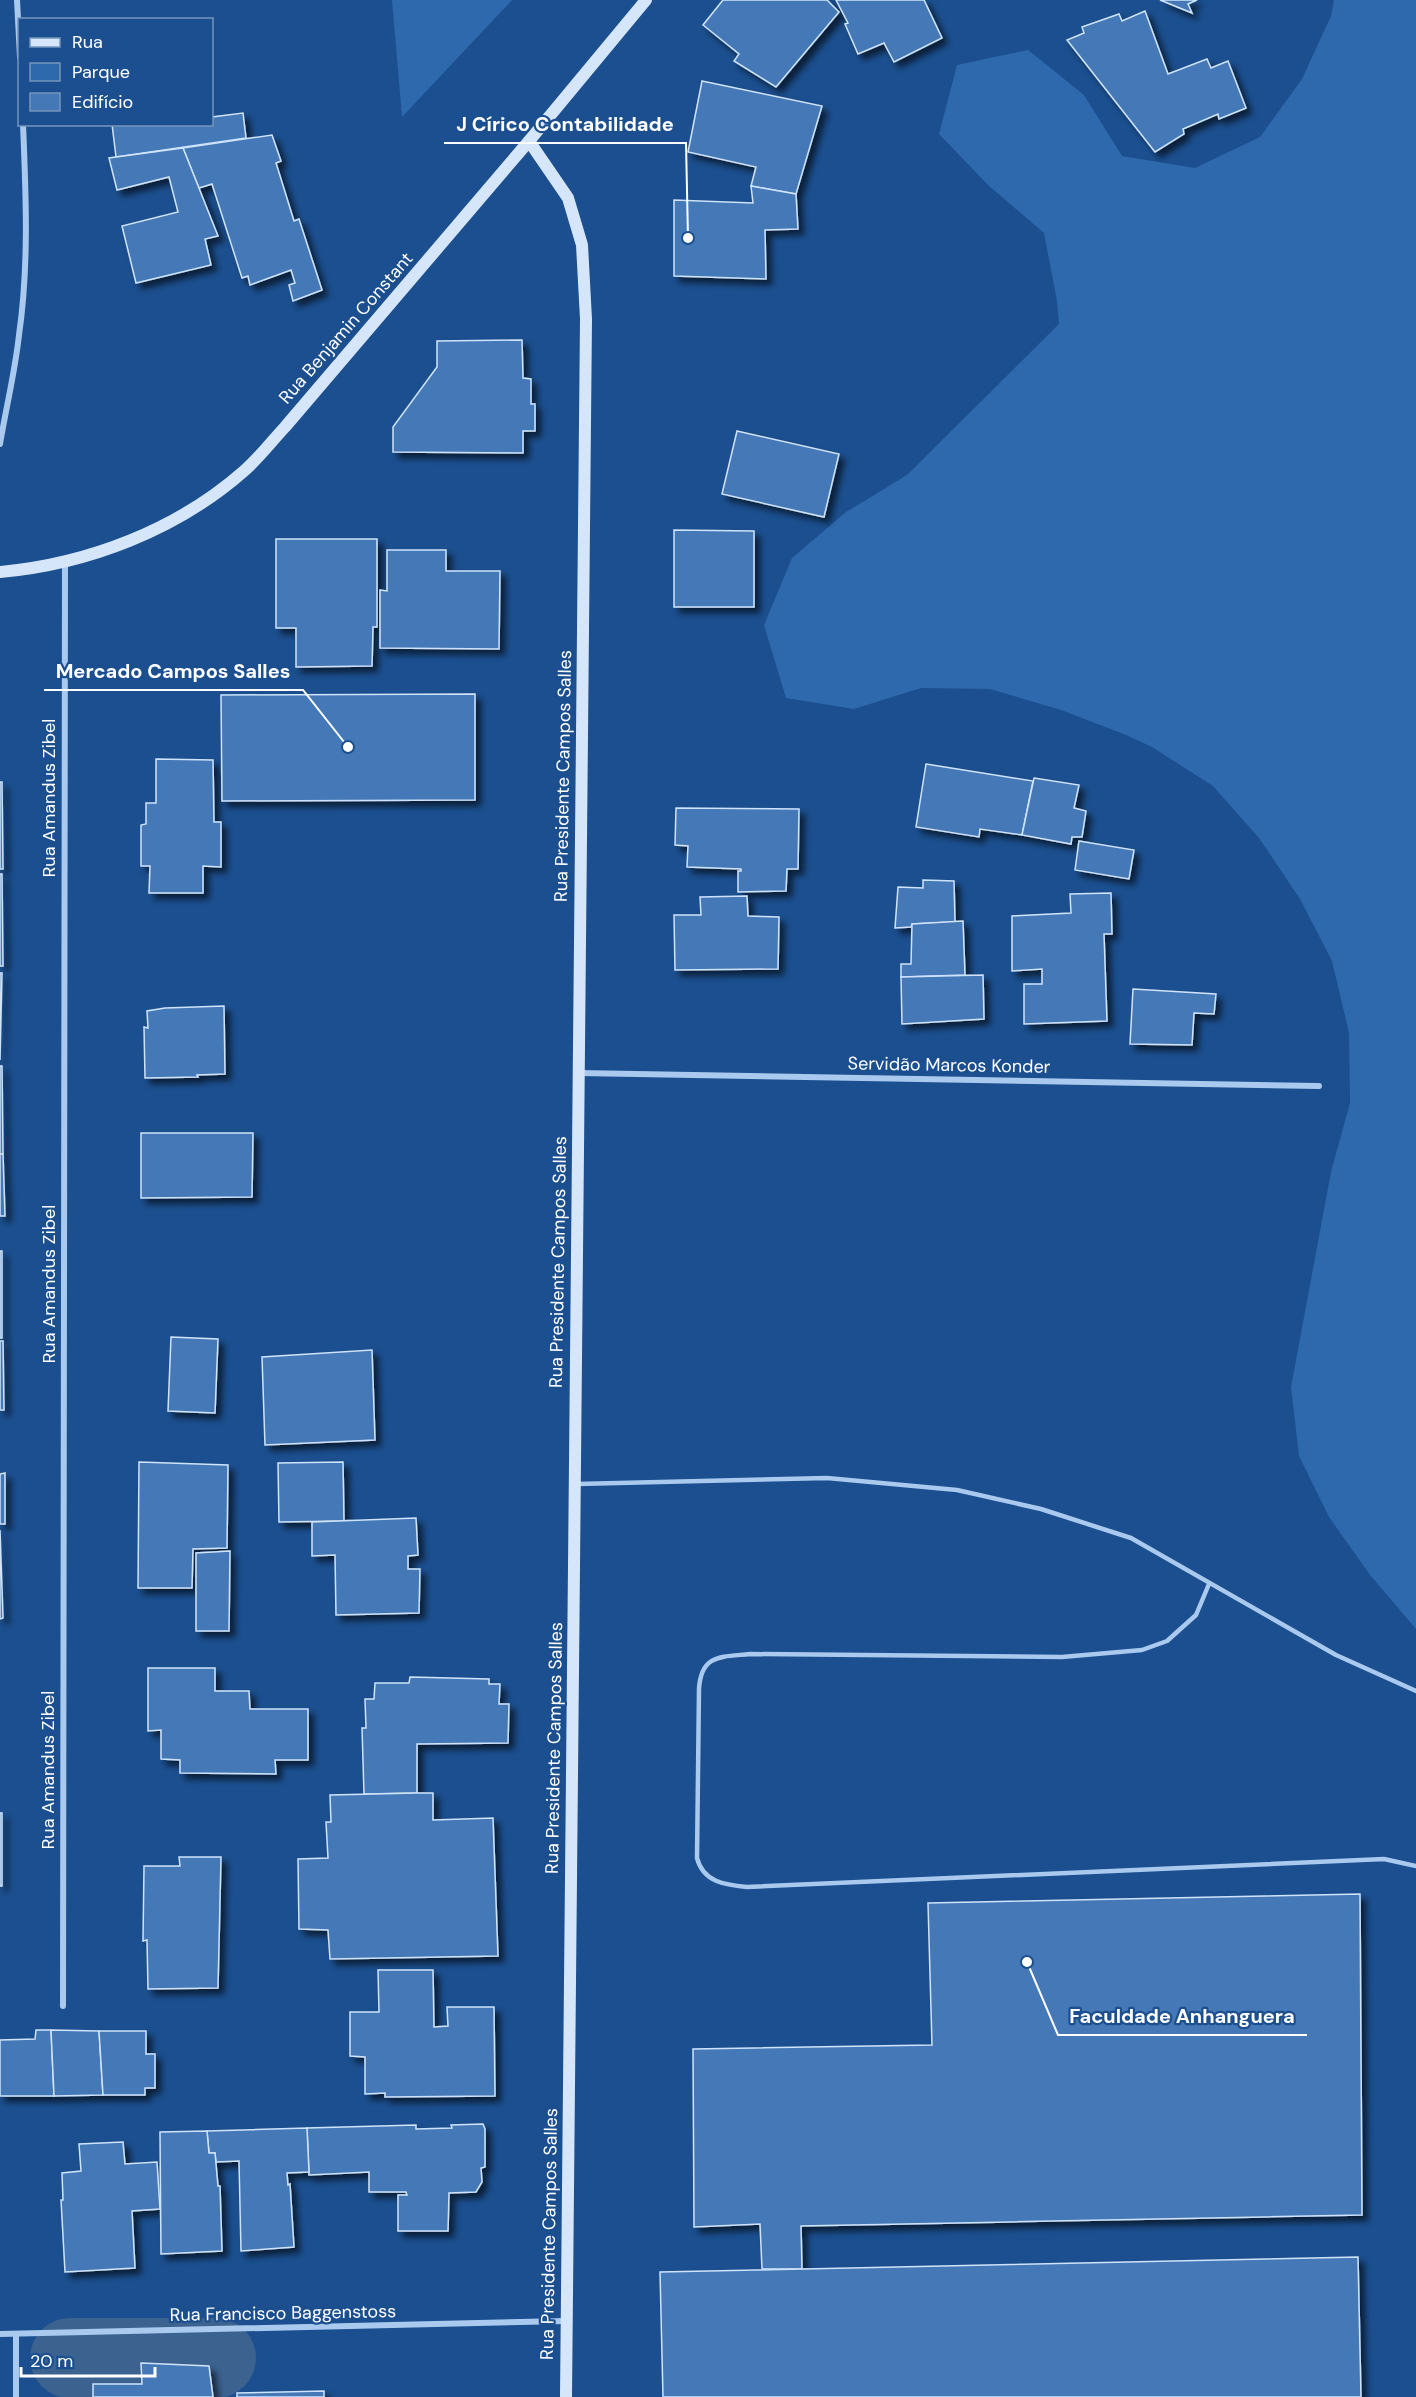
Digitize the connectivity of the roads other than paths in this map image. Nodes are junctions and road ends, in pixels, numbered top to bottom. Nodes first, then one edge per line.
1 (17, 0) edge
2 (646, 0) edge
3 (18, 19) edge
4 (23, 126) edge
5 (529, 141) junction
6 (0, 444) edge
7 (65, 561) junction
8 (0, 572) edge
9 (578, 1073) junction
10 (1319, 1086) dead end
11 (574, 1484) junction
12 (1209, 1584) junction
13 (1416, 1690) edge
14 (1416, 1866) edge
15 (63, 2006) dead end
16 (566, 2321) junction
17 (0, 2334) edge
18 (15, 2334) junction
19 (16, 2397) edge
20 (566, 2397) edge

1 - 3 street
2 - 5 main road, Rua Benjamin Constant
4 - 6 street
5 - 7 main road, Rua Benjamin Constant
5 - 9 main road, Rua Presidente Campos Salles
7 - 8 main road, Rua Benjamin Constant
7 - 15 street, Rua Amandus Zibel
9 - 10 street, Servidão Marcos Konder
9 - 11 main road, Rua Presidente Campos Salles
11 - 12 lane
11 - 16 main road, Rua Presidente Campos Salles
12 - 13 lane
12 - 14 lane
16 - 18 street, Rua Francisco Baggenstoss
16 - 20 main road, Rua Presidente Campos Salles
17 - 18 street, Rua Francisco Baggenstoss
18 - 19 street

